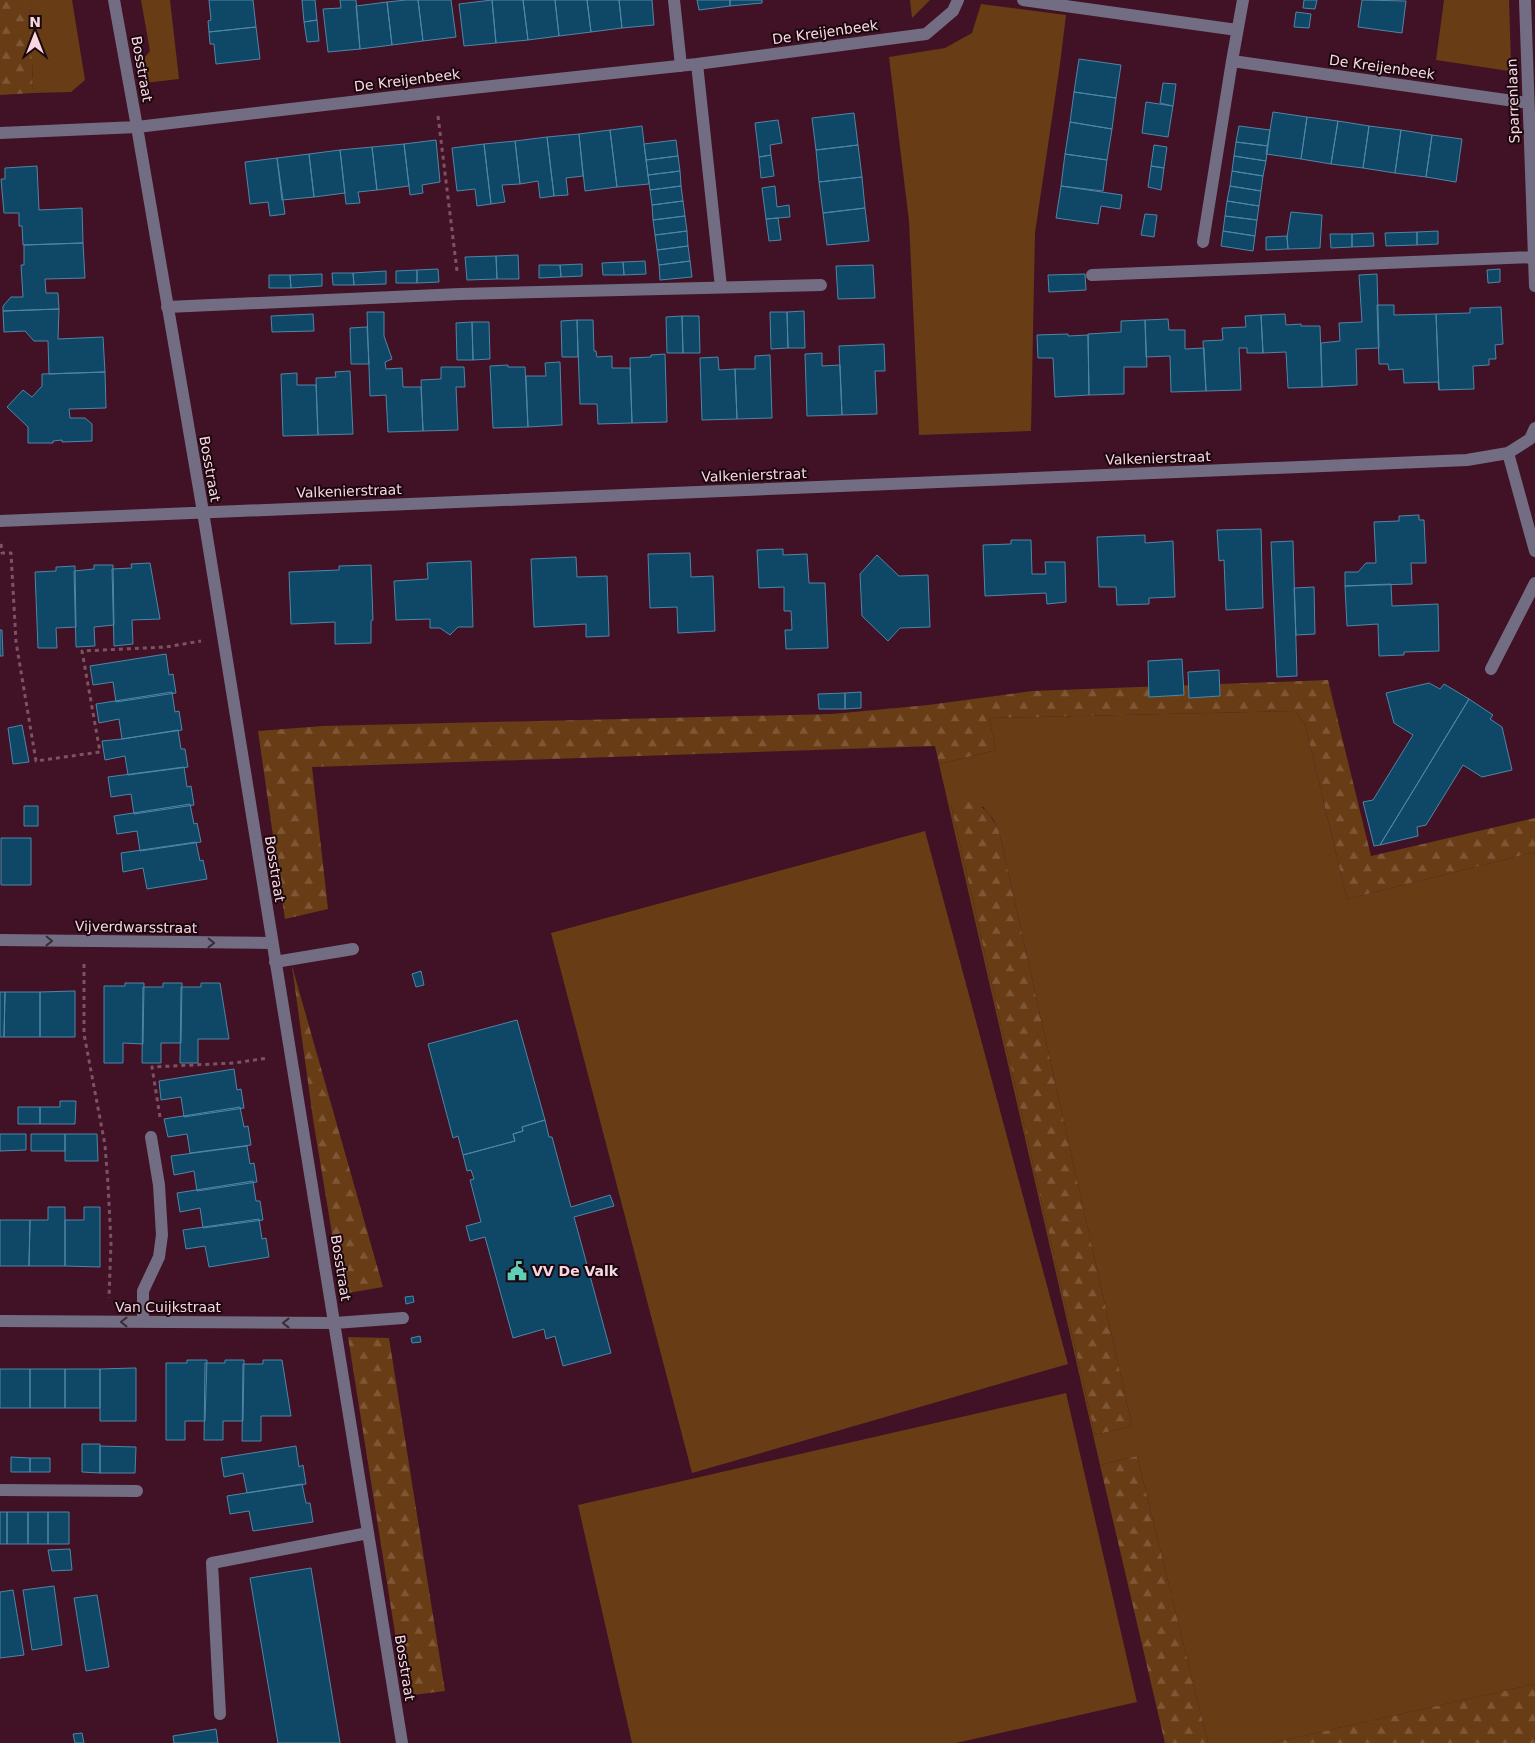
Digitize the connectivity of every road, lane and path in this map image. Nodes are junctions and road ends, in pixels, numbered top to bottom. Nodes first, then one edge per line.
1 (114, 0) edge
2 (674, 0) edge
3 (958, 0) edge
4 (1023, 0) edge
5 (1243, 0) edge
6 (1525, 0) edge
7 (1238, 30) junction
8 (1232, 61) junction
9 (697, 64) junction
10 (681, 66) junction
11 (436, 92) junction
12 (1528, 103) junction
13 (137, 127) junction
14 (0, 133) edge
15 (1533, 201) edge
16 (1203, 242) dead end
17 (1534, 257) junction
18 (1092, 275) dead end
19 (820, 286) dead end
20 (1535, 286) edge
21 (721, 287) junction
22 (460, 294) junction
23 (167, 307) junction
24 (1535, 428) edge
25 (1508, 454) junction
26 (203, 512) junction
27 (0, 521) edge
28 (1535, 551) edge
29 (1535, 583) edge
30 (223, 638) junction
31 (1491, 669) dead end
32 (0, 940) edge
33 (84, 941) junction
34 (271, 944) junction
35 (353, 948) dead end
36 (275, 962) junction
37 (290, 1054) junction
38 (151, 1137) joint
39 (403, 1318) dead end
40 (0, 1321) edge
41 (109, 1322) junction
42 (143, 1322) junction
43 (335, 1323) junction
44 (0, 1490) edge
45 (138, 1491) dead end
46 (368, 1533) junction
47 (220, 1714) dead end
48 (402, 1743) edge

1 - 13 street, Bosstraat
2 - 10 street
3 - 9 street, De Kreijenbeek
4 - 7 street
5 - 7 street
6 - 12 street, Sparrenlaan
7 - 8 street
8 - 12 street, De Kreijenbeek
8 - 16 street
9 - 10 street, De Kreijenbeek
9 - 21 street
10 - 11 street, De Kreijenbeek
11 - 13 street, De Kreijenbeek
11 - 22 path
12 - 15 street, Sparrenlaan
13 - 14 street, De Kreijenbeek
13 - 23 street, Bosstraat
15 - 17 street, Sparrenlaan
17 - 18 street
17 - 20 street, Sparrenlaan
19 - 21 street
21 - 22 street
22 - 23 street
23 - 26 street, Bosstraat
24 - 25 street
25 - 26 street, Valkenierstraat
25 - 28 street
26 - 27 street, Valkenierstraat
26 - 30 street, Bosstraat
27 - 30 path
29 - 31 street
30 - 34 street, Bosstraat
32 -> 33 street, Vijverdwarsstraat
33 -> 34 street, Vijverdwarsstraat
33 - 41 path
34 - 36 street, Bosstraat
35 - 36 street
36 - 37 street, Bosstraat
37 - 38 path
37 - 43 street, Bosstraat
38 - 42 street
39 - 43 street, Van Cuijkstraat
40 - 41 street, Van Cuijkstraat
42 -> 41 street, Van Cuijkstraat
43 -> 42 street, Van Cuijkstraat
43 - 46 street, Bosstraat
44 - 45 street
46 - 47 street
46 - 48 street, Bosstraat

